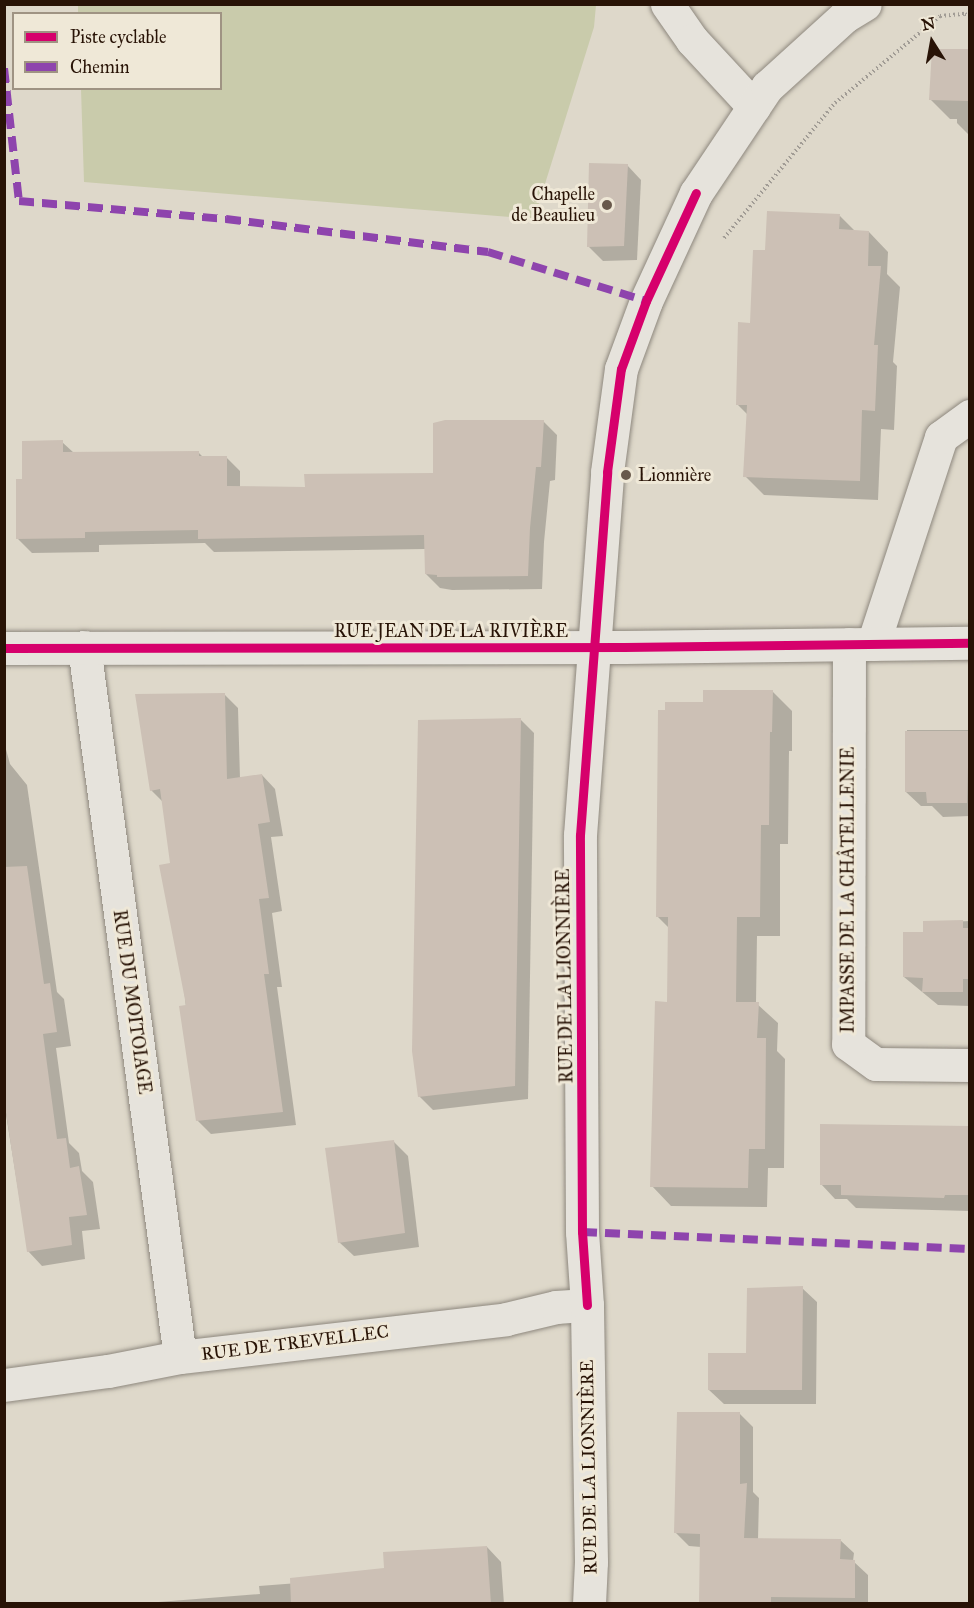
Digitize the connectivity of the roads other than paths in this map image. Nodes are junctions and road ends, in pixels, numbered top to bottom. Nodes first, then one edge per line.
1 (667, 4) edge
2 (865, 4) edge
3 (754, 107) junction
4 (969, 416) edge
5 (969, 643) edge
6 (861, 644) junction
7 (84, 647) junction
8 (592, 647) junction
9 (4, 648) edge
10 (969, 1065) edge
11 (587, 1305) junction
12 (180, 1357) junction
13 (4, 1385) edge
14 (589, 1604) edge

1 - 3 street
2 - 3 street, RUE DE LA LIONNIÈRE
3 - 8 street, RUE DE LA LIONNIÈRE
4 - 6 street
5 - 6 street, RUE JEAN DE LA RIVIÈRE
6 - 8 street, RUE JEAN DE LA RIVIÈRE
6 - 10 street, IMPASSE DE LA CHÂTELLENIE
7 - 8 street, RUE JEAN DE LA RIVIÈRE
7 - 9 street, RUE JEAN DE LA RIVIÈRE
7 - 12 street, RUE DU MOITOIAGE
8 - 11 street, RUE DE LA LIONNIÈRE
11 - 12 street, RUE DE TREVELLEC
11 - 14 street, RUE DE LA LIONNIÈRE
12 - 13 street, RUE DE TREVELLEC

